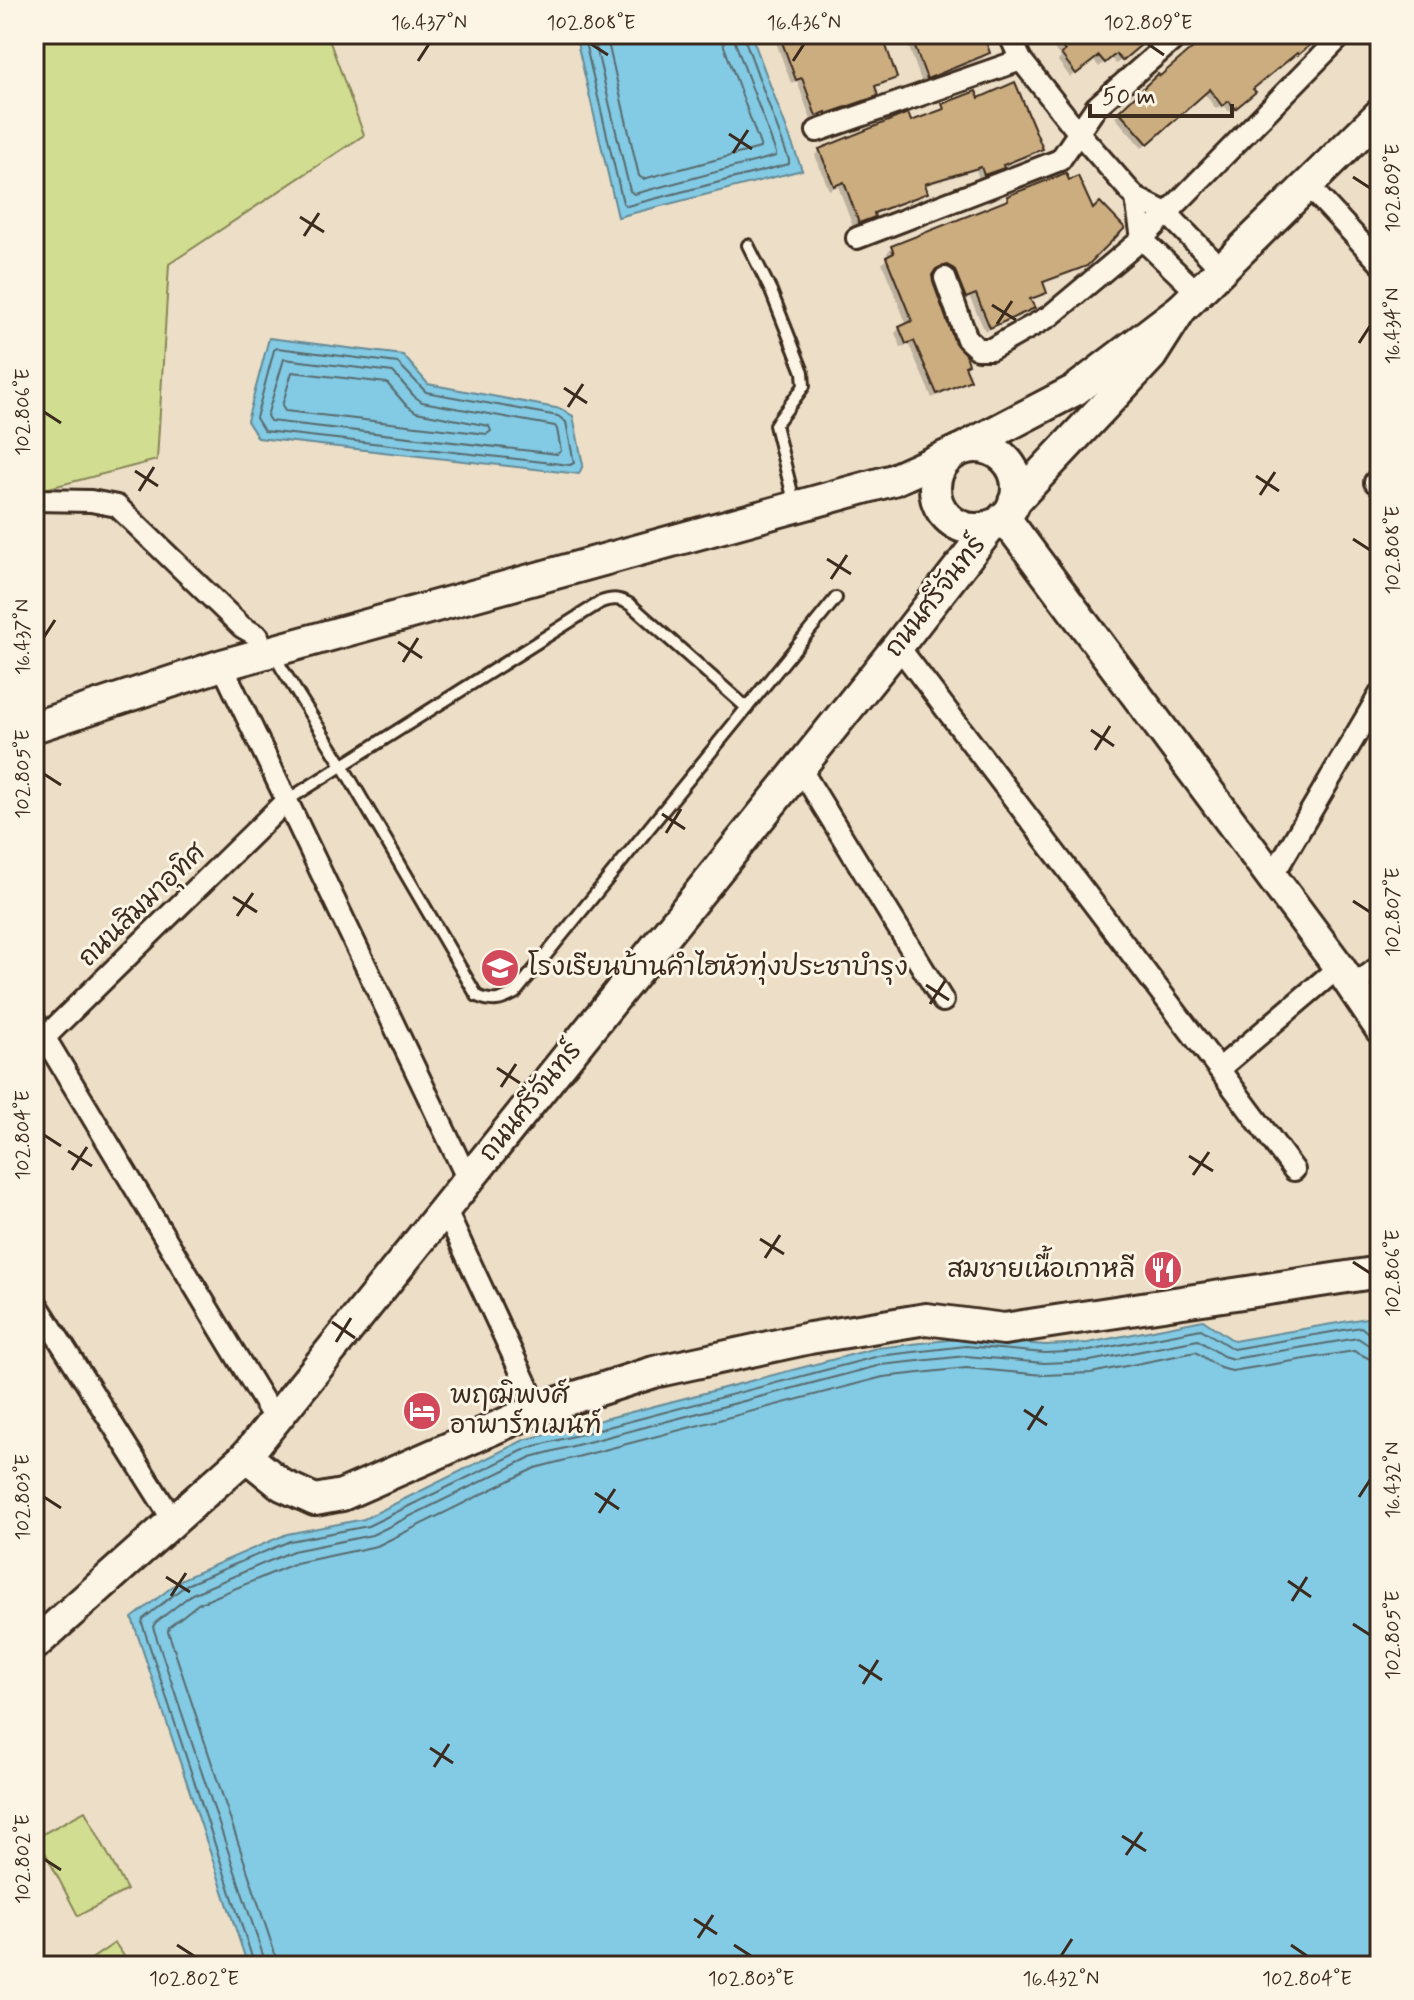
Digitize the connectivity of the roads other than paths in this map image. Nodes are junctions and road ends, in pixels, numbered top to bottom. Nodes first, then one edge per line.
1 (1009, 34) edge
2 (1180, 34) edge
3 (1343, 34) edge
4 (1021, 60) junction
5 (1380, 114) edge
6 (817, 131) dead end
7 (1078, 132) junction
8 (1307, 184) junction
9 (1136, 198) junction
10 (1168, 214) junction
11 (857, 238) dead end
12 (1142, 239) junction
13 (748, 245) dead end
14 (1380, 263) edge
15 (1221, 269) junction
16 (945, 278) dead end
17 (1189, 301) junction
18 (960, 450) junction
19 (893, 480) junction
20 (34, 500) edge
21 (937, 500) junction
22 (796, 507) junction
23 (1003, 515) junction
24 (958, 524) junction
25 (955, 574) junction
26 (836, 598) dead end
27 (898, 646) junction
28 (268, 652) junction
29 (222, 665) junction
30 (1380, 694) edge
31 (747, 708) junction
32 (34, 727) edge
33 (342, 765) junction
34 (800, 768) junction
35 (286, 801) junction
36 (1272, 877) junction
37 (1380, 966) edge
38 (1346, 977) junction
39 (943, 1001) dead end
40 (1380, 1028) edge
41 (37, 1035) edge
42 (1219, 1069) junction
43 (1294, 1170) dead end
44 (468, 1180) junction
45 (445, 1209) junction
46 (1380, 1272) edge
47 (34, 1300) edge
48 (538, 1409) junction
49 (275, 1420) junction
50 (246, 1456) junction
51 (173, 1520) junction
52 (34, 1645) edge

1 - 4 street
2 - 7 street
3 - 10 street
4 - 6 street
4 - 7 street
5 - 8 street, ถนนศรีจันทร์
7 - 9 street
7 - 11 street
8 - 14 street
8 - 15 street, ถนนศรีจันทร์
9 - 10 street
9 - 12 street
10 - 12 street
10 - 15 street
12 - 16 street
12 - 17 street
13 - 22 lane
15 - 17 street, ถนนศรีจันทร์
17 - 18 street
17 - 23 street, ถนนศรีจันทร์
18 - 19 street
18 - 21 street
18 - 23 street
19 - 21 street
19 - 22 street
20 - 28 street
21 - 24 street
22 - 28 street
23 - 24 street
23 - 25 street, ถนนศรีจันทร์
23 - 36 street
24 - 25 street
25 - 27 street, ถนนศรีจันทร์
26 - 31 lane
27 - 34 street, ถนนศรีจันทร์
27 - 42 street
28 - 29 street
28 - 33 lane
29 - 32 street
29 - 35 street
30 - 36 street
31 - 33 lane
31 - 33 lane
33 - 35 lane
34 - 39 street
34 - 44 street, ถนนศรีจันทร์
35 - 41 street, ถนนสิมมาอุทิศ
35 - 44 street
36 - 38 street
37 - 38 street
38 - 40 street
38 - 42 street
41 - 49 street
42 - 43 street
44 - 45 street, ถนนศรีจันทร์
45 - 48 street
45 - 49 street, ถนนศรีจันทร์
46 - 48 street
47 - 51 street
48 - 50 street
49 - 50 street, ถนนศรีจันทร์
50 - 51 street, ถนนศรีจันทร์
51 - 52 street, ถนนศรีจันทร์

